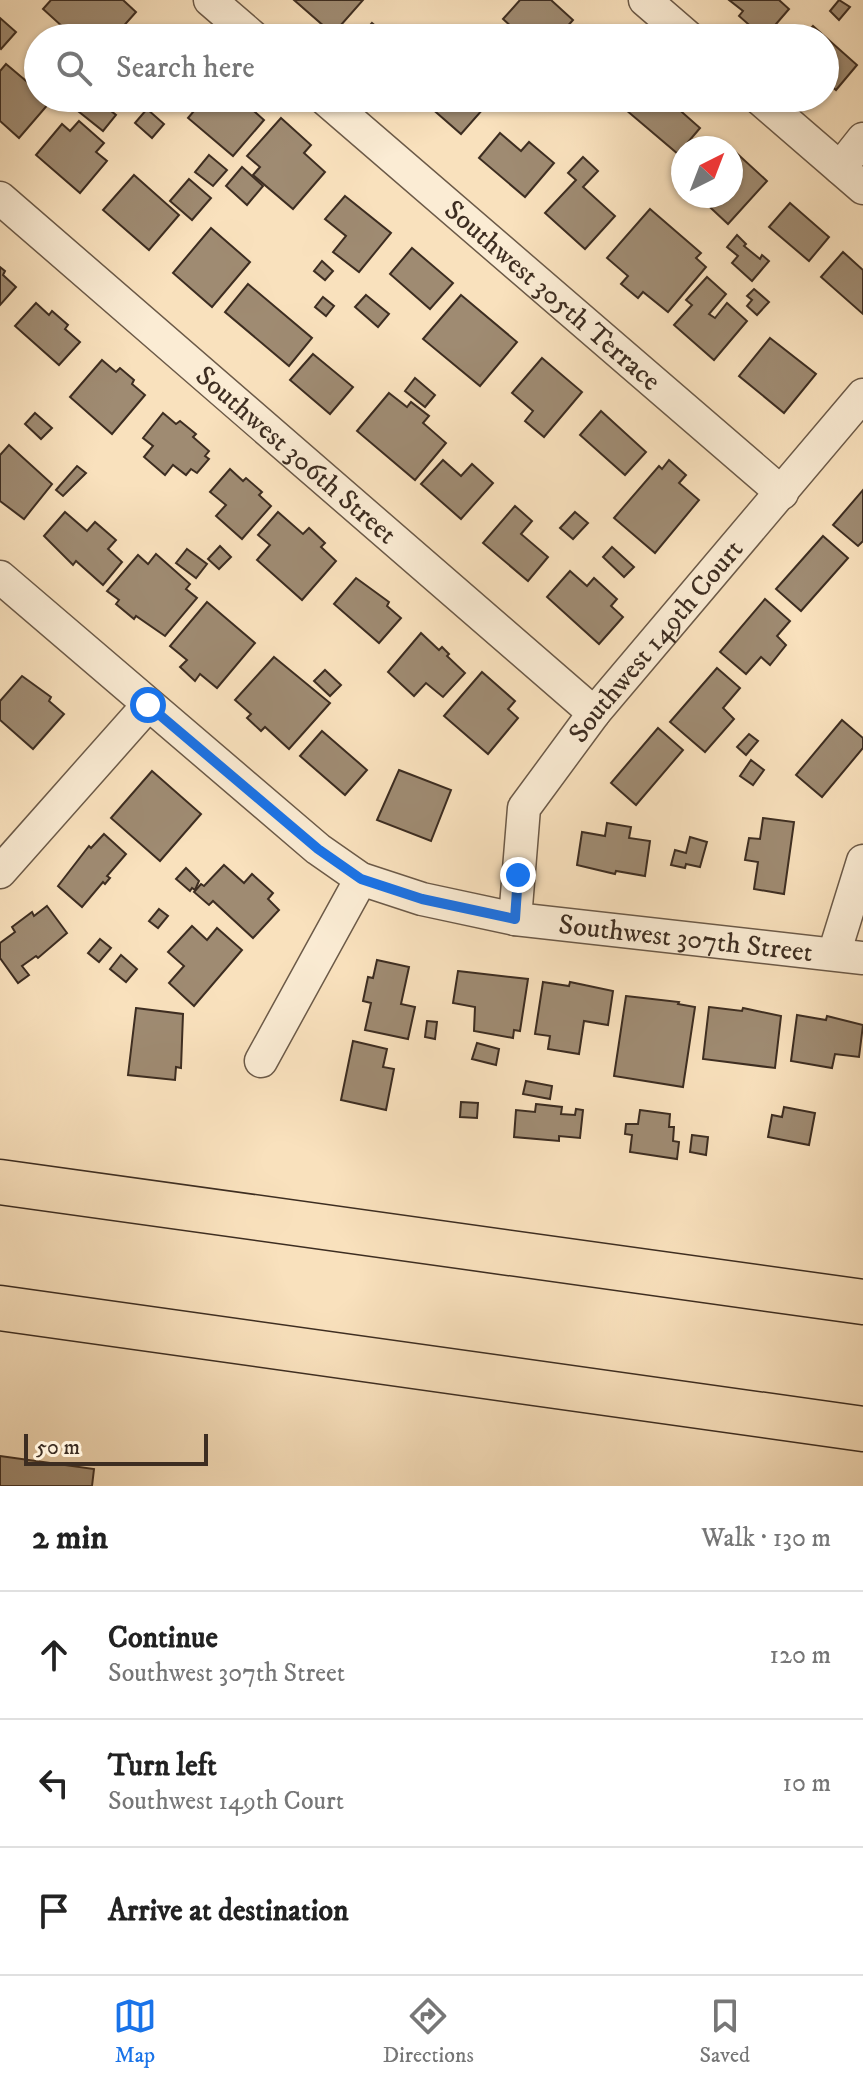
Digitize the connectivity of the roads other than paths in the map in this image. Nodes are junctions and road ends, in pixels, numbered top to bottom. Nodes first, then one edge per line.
1 (210, 0) edge
2 (645, 0) edge
3 (238, 24) edge
4 (673, 24) edge
5 (340, 112) edge
6 (775, 112) edge
7 (863, 139) edge
8 (851, 178) edge
9 (0, 198) edge
10 (863, 395) edge
11 (782, 493) junction
12 (0, 577) edge
13 (148, 705) junction
14 (594, 713) junction
15 (863, 861) edge
16 (0, 872) edge
17 (361, 879) junction
18 (515, 919) junction
19 (848, 956) edge
20 (261, 1061) dead end
21 (0, 1182) edge
22 (863, 1302) edge
23 (0, 1308) edge
24 (863, 1429) edge

1 - 3 street
2 - 4 street
5 - 11 street, Southwest 305th Terrace
6 - 8 street
7 - 8 street
9 - 14 street, Southwest 306th Street
10 - 11 street, Southwest 149th Court
11 - 14 street, Southwest 149th Court
12 - 13 street, Southwest 307th Street
13 - 16 street
13 - 17 street, Southwest 307th Street
14 - 18 street, Southwest 149th Court
15 - 19 street
17 - 18 street, Southwest 307th Street
17 - 20 street
18 - 19 street, Southwest 307th Street
21 - 22 highway
23 - 24 highway

